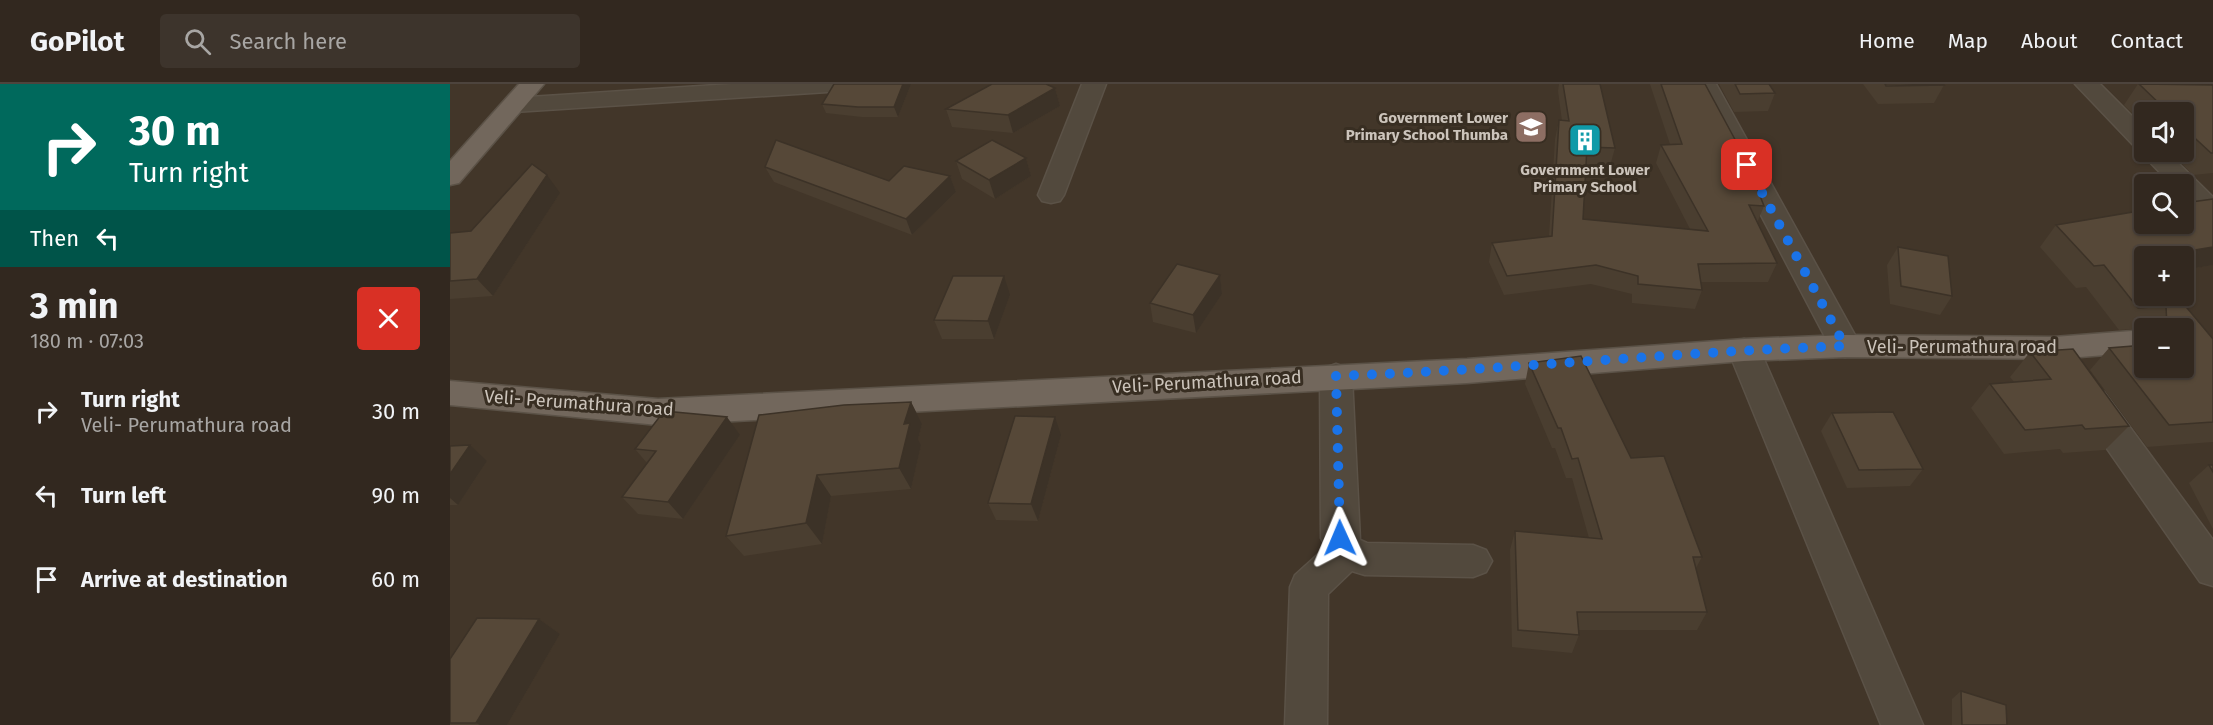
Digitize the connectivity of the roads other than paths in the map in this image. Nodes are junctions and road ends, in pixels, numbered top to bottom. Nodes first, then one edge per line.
1 (532, 84) edge
2 (843, 84) edge
3 (1094, 84) edge
4 (1704, 84) edge
5 (2087, 84) edge
6 (514, 105) junction
7 (2134, 132) edge
8 (2163, 162) edge
9 (450, 177) edge
10 (1051, 195) dead end
11 (2213, 213) edge
12 (2134, 342) edge
13 (1845, 346) junction
14 (2054, 348) junction
15 (1744, 350) junction
16 (1336, 376) junction
17 (450, 393) edge
18 (1347, 551) junction
19 (1473, 561) dead end
20 (2213, 570) edge
21 (1306, 725) edge
22 (1902, 725) edge

1 - 6 main road
2 - 6 street
3 - 10 street
4 - 13 street
5 - 7 street
6 - 9 main road
8 - 11 street
12 - 14 main road, Veli- Perumathura road
13 - 14 main road, Veli- Perumathura road
13 - 15 main road, Veli- Perumathura road
14 - 20 street
15 - 16 main road, Veli- Perumathura road
15 - 22 street
16 - 17 main road, Veli- Perumathura road
16 - 18 street
18 - 19 street
18 - 21 street

